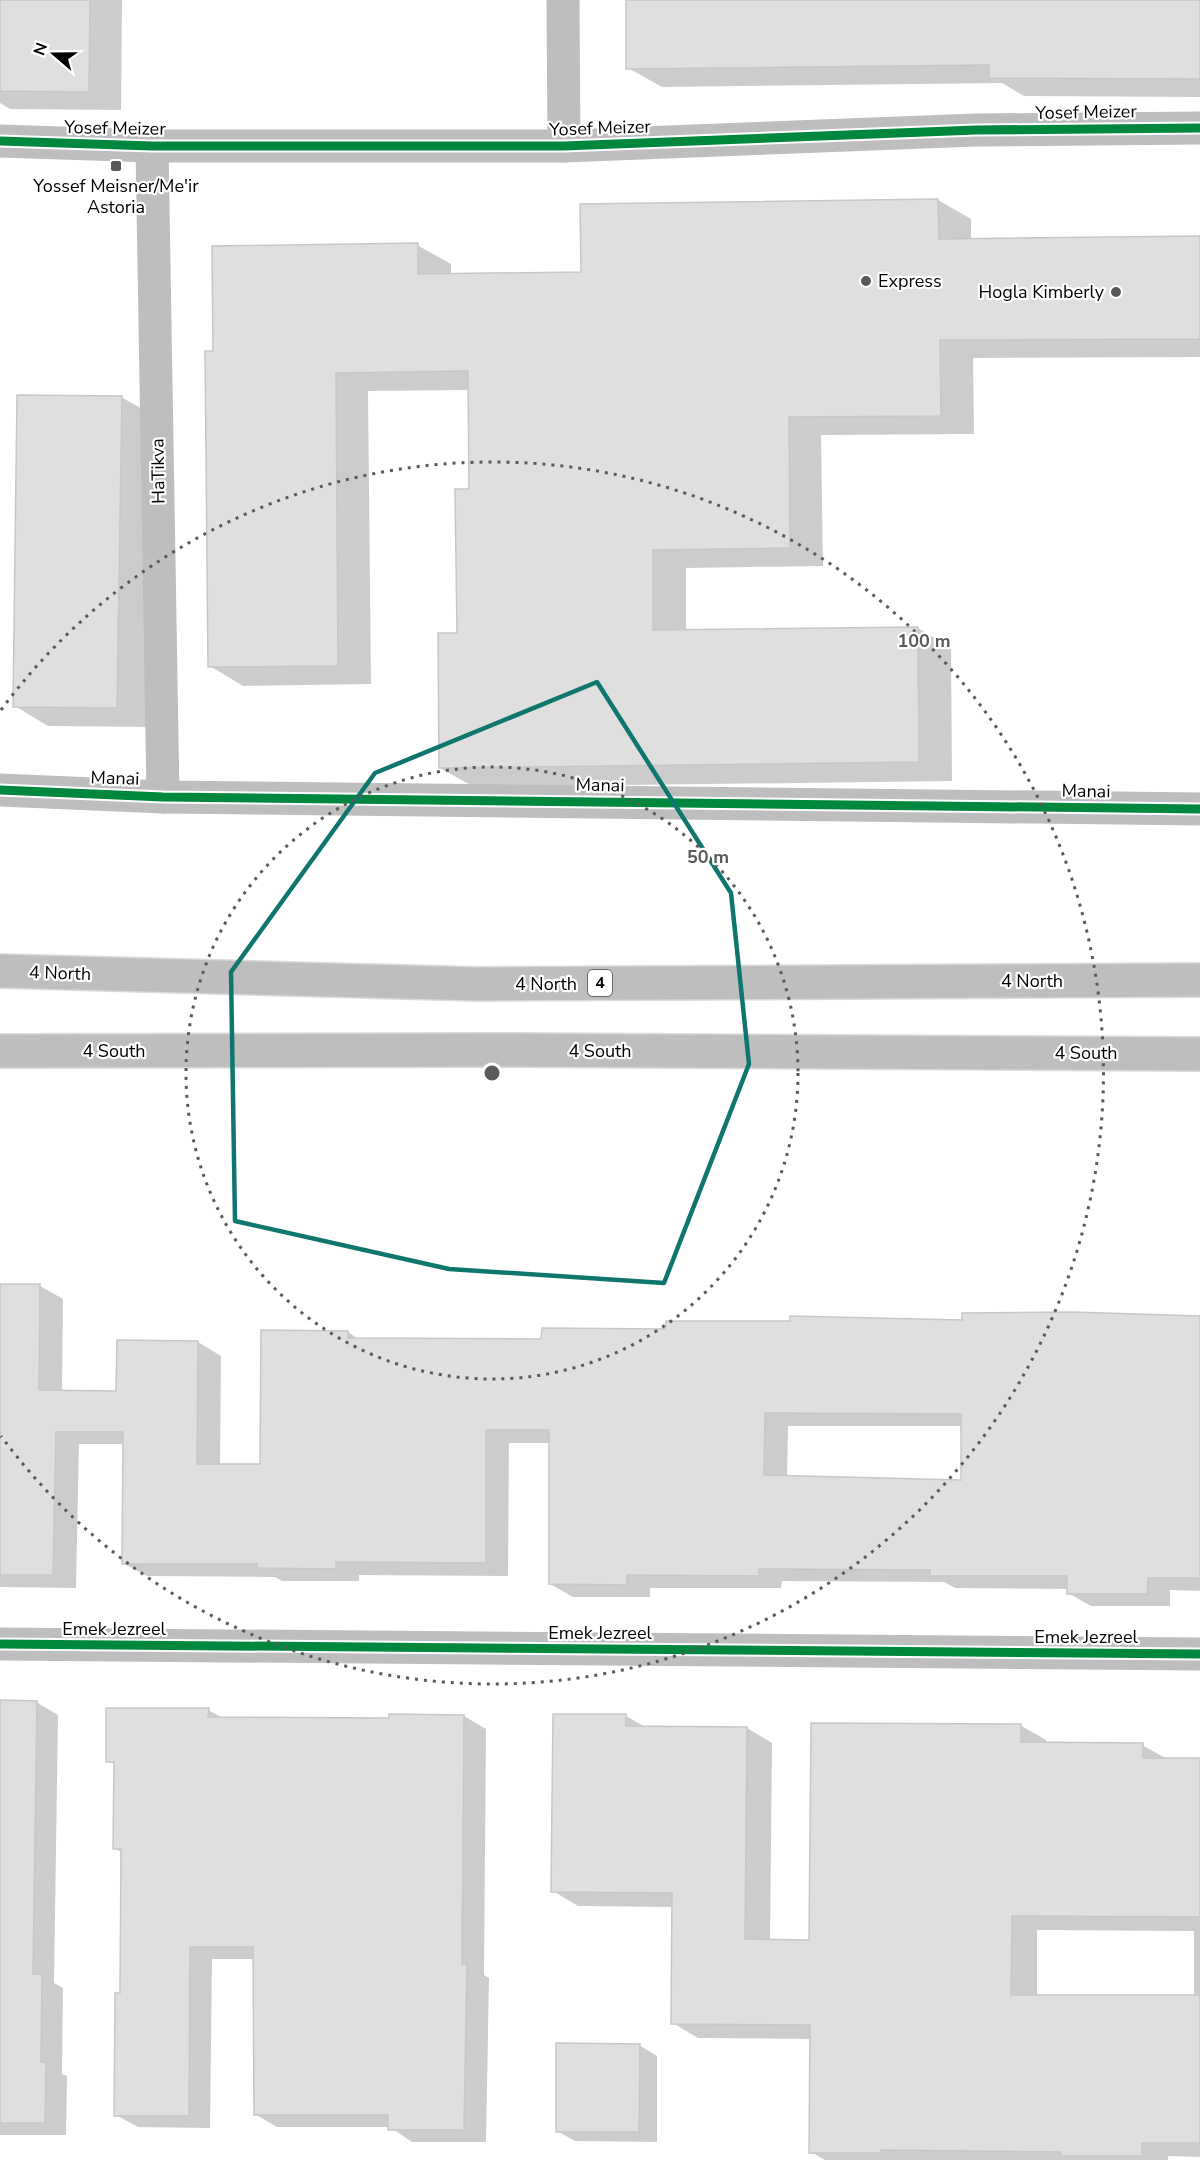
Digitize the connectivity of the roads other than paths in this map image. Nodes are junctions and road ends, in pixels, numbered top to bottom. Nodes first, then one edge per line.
1 (562, 0) edge
2 (1200, 128) edge
3 (0, 141) edge
4 (152, 146) junction
5 (564, 146) junction
6 (0, 789) edge
7 (163, 796) junction
8 (1200, 809) edge
9 (0, 971) edge
10 (1200, 980) edge
11 (0, 1051) edge
12 (1200, 1054) edge
13 (0, 1644) edge
14 (1200, 1654) edge

1 - 5 main road
2 - 5 main road, Yosef Meizer
3 - 4 main road, Yosef Meizer
4 - 5 main road, Yosef Meizer
4 - 7 main road, HaTikva
6 - 7 main road, Manai
7 - 8 main road, Manai
9 - 10 main road, 4 North / 4
11 - 12 main road, 4 South
13 - 14 main road, Emek Jezreel

